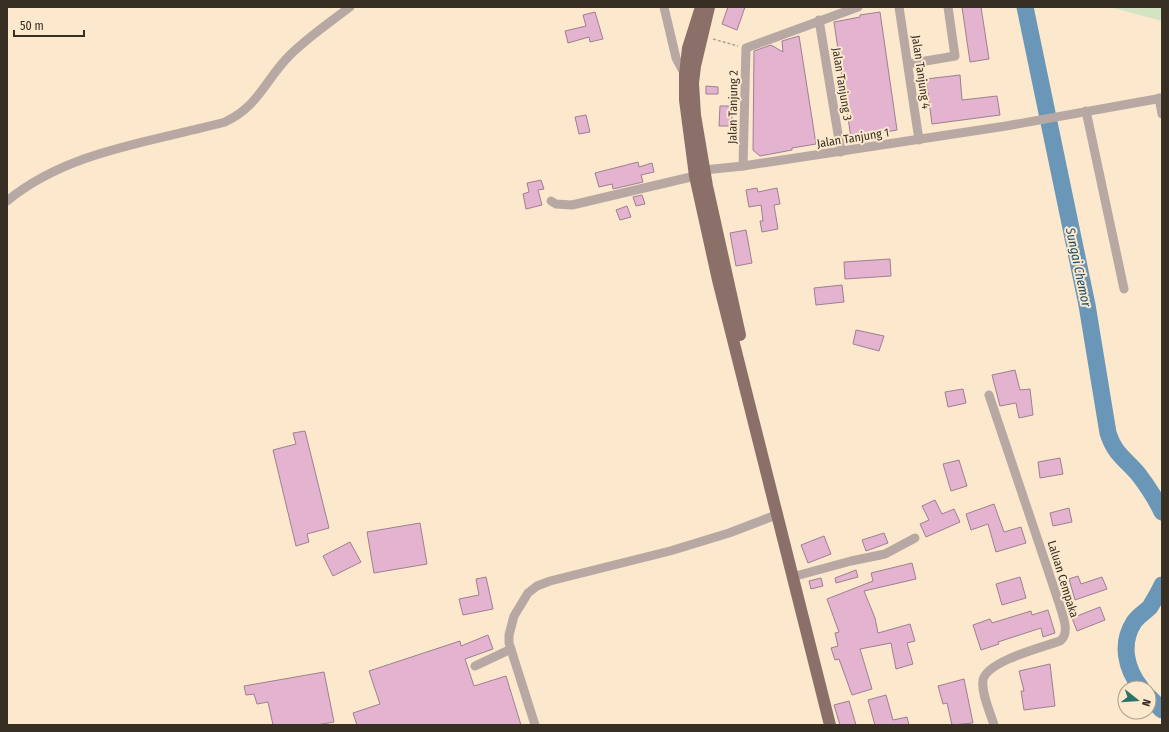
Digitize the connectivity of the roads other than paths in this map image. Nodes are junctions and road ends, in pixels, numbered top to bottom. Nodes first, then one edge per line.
1 (350, 7) edge
2 (664, 7) edge
3 (701, 7) edge
4 (709, 7) edge
5 (858, 7) edge
6 (899, 7) edge
7 (948, 7) edge
8 (819, 20) junction
9 (908, 64) junction
10 (685, 75) junction
11 (1160, 98) edge
12 (1086, 111) junction
13 (1162, 114) edge
14 (919, 140) junction
15 (841, 152) junction
16 (743, 166) junction
17 (699, 173) junction
18 (7, 201) edge
19 (551, 201) dead end
20 (1124, 289) dead end
21 (989, 395) dead end
22 (762, 455) junction
23 (776, 515) junction
24 (915, 538) dead end
25 (792, 577) junction
26 (511, 649) junction
27 (475, 666) dead end
28 (535, 725) edge
29 (830, 725) edge
30 (994, 725) edge

1 - 18 street
2 - 10 street
3 - 10 main road
4 - 17 main road
5 - 8 street
6 - 9 street, Jalan Tanjung 4
7 - 9 street
8 - 15 street, Jalan Tanjung 3
8 - 16 street, Jalan Tanjung 2
9 - 14 street, Jalan Tanjung 4
10 - 17 main road
11 - 12 street, Jalan Tanjung 1
11 - 13 street
12 - 14 street, Jalan Tanjung 1
12 - 20 street
14 - 15 street, Jalan Tanjung 1
15 - 16 street, Jalan Tanjung 1
16 - 17 street, Jalan Tanjung 1
17 - 19 street, Jalan Tanjung 1
17 - 22 main road
17 - 22 main road
21 - 30 street, Laluan Cempaka
22 - 23 main road
23 - 25 main road
23 - 26 street
24 - 25 street
25 - 29 main road
26 - 27 street
26 - 28 street

